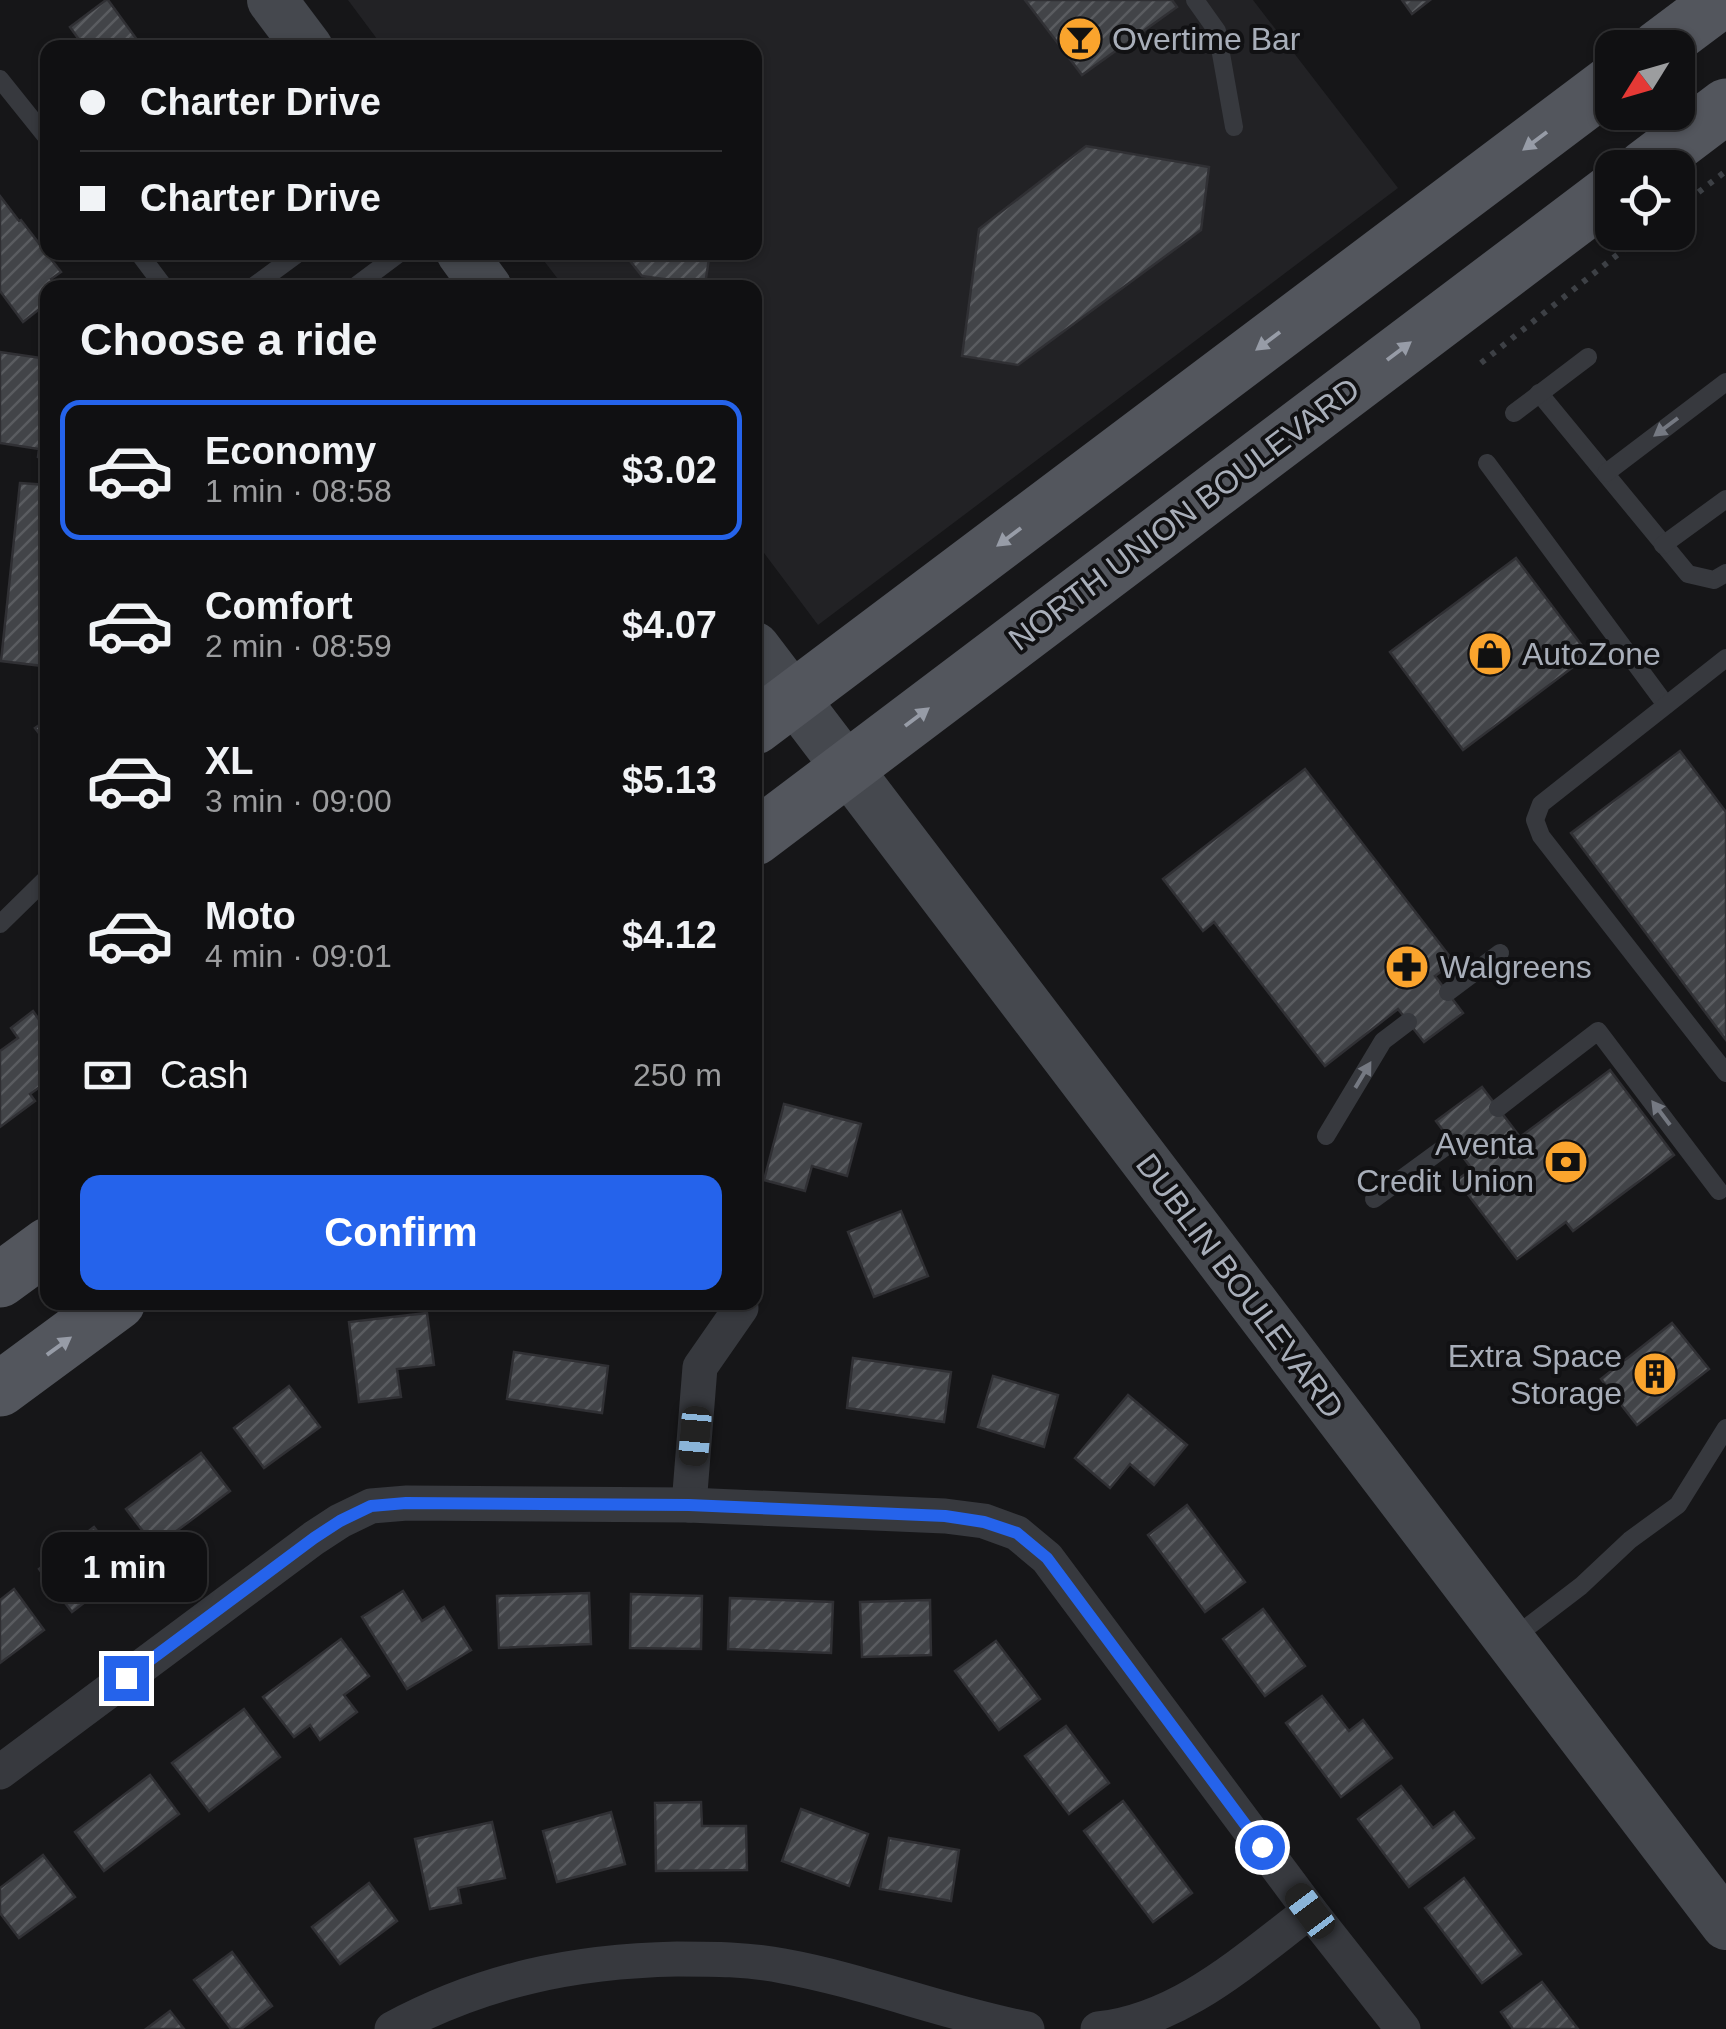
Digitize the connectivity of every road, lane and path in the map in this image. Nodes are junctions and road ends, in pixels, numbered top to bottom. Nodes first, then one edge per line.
1 (272, 0) edge
2 (1195, 0) edge
3 (1722, 0) edge
4 (1682, 30) edge
5 (302, 40) edge
6 (0, 79) edge
7 (1595, 95) edge
8 (1726, 106) edge
9 (1234, 126) dead end
10 (40, 129) edge
11 (1668, 150) edge
12 (1726, 171) edge
13 (1695, 195) edge
14 (1595, 204) edge
15 (1624, 250) edge
16 (144, 260) edge
17 (289, 260) edge
18 (390, 260) edge
19 (160, 280) edge
20 (262, 280) edge
21 (364, 280) edge
22 (1588, 357) dead end
23 (1481, 364) dead end
24 (1726, 382) edge
25 (1539, 393) junction
26 (1514, 413) dead end
27 (1487, 464) dead end
28 (1606, 472) junction
29 (1726, 499) edge
30 (1663, 545) junction
31 (1726, 573) edge
32 (1726, 658) edge
33 (762, 669) edge
34 (1666, 706) junction
35 (775, 713) edge
36 (847, 769) junction
37 (762, 833) edge
38 (40, 885) edge
39 (0, 924) edge
40 (1500, 953) dead end
41 (1448, 992) dead end
42 (1408, 1022) dead end
43 (1726, 1073) edge
44 (1498, 1108) dead end
45 (1326, 1136) dead end
46 (1452, 1142) dead end
47 (1720, 1191) dead end
48 (1374, 1200) dead end
49 (40, 1252) edge
50 (0, 1280) edge
51 (107, 1310) edge
52 (740, 1310) edge
53 (0, 1389) edge
54 (1726, 1428) edge
55 (689, 1505) junction
56 (1509, 1641) junction
57 (0, 1772) edge
58 (1310, 1911) junction
59 (1726, 1925) edge
60 (392, 2029) edge
61 (1026, 2029) edge
62 (1098, 2029) edge
63 (1403, 2029) edge

1 - 5 main road
2 - 9 lane
3 - 4 main road
6 - 10 lane
7 -> 35 main road
8 - 11 main road
12 - 13 path
36 -> 14 main road, NORTH UNION BOULEVARD
15 - 23 path
16 - 19 lane
17 - 20 lane
18 - 21 lane
22 - 25 lane
24 -> 28 lane
25 - 26 lane
25 - 28 lane
27 - 34 lane
28 - 30 lane
29 - 30 lane
30 - 31 lane
32 - 34 lane
33 - 35 main road, DUBLIN BOULEVARD
34 - 43 lane
35 - 36 main road, DUBLIN BOULEVARD
36 - 37 main road, NORTH UNION BOULEVARD
36 - 56 main road, DUBLIN BOULEVARD
38 - 39 lane
40 - 41 lane
45 -> 42 lane
47 -> 44 lane
46 - 48 lane
49 - 50 main road
53 -> 51 main road
52 - 55 street
54 - 56 lane
55 - 57 street
55 - 58 street
56 - 59 main road, DUBLIN BOULEVARD
58 - 62 street
58 - 63 street
60 - 61 street

